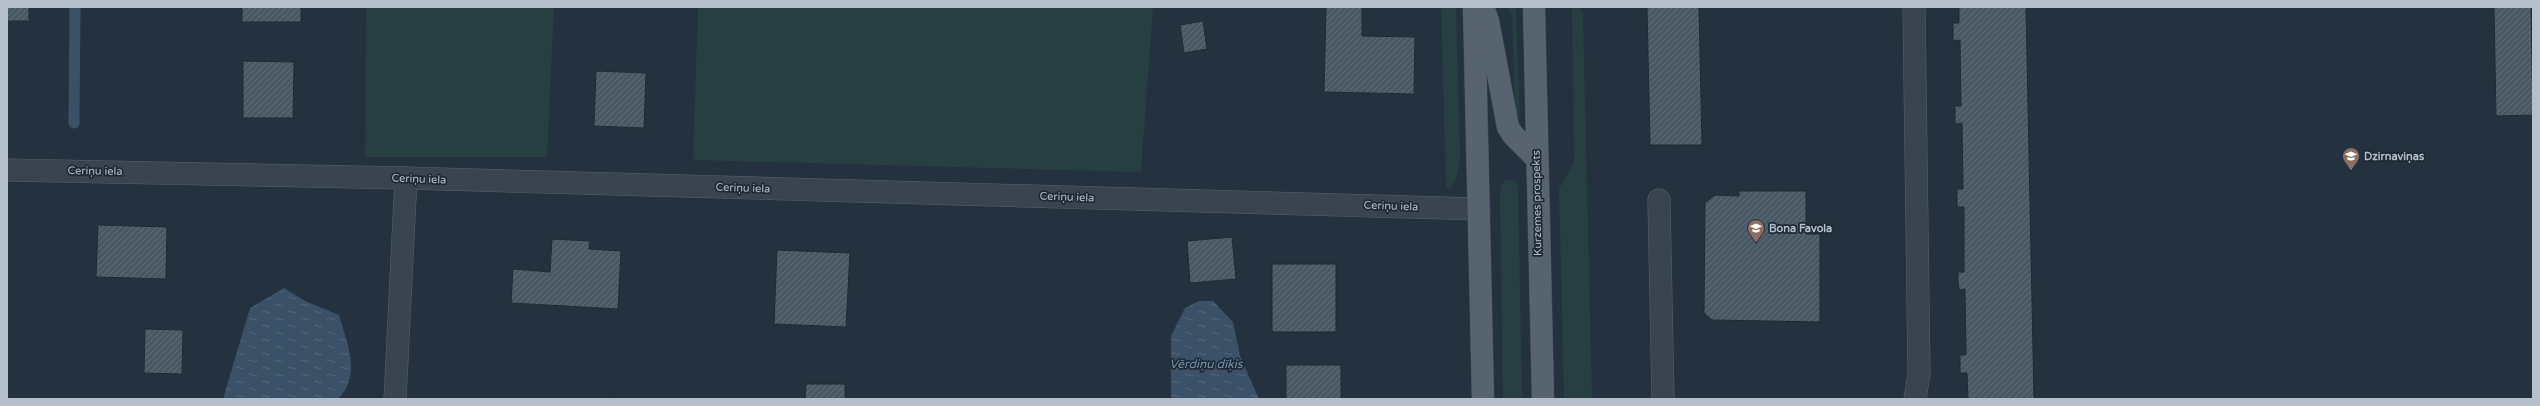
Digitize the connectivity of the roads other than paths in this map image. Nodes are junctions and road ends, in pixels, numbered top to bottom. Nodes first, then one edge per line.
1 (1474, 7) edge
2 (1483, 7) edge
3 (1534, 7) edge
4 (1914, 7) edge
5 (1536, 158) junction
6 (7, 170) edge
7 (406, 178) junction
8 (1658, 200) dead end
9 (1479, 209) junction
10 (395, 399) edge
11 (1483, 399) edge
12 (1543, 399) edge
13 (1663, 399) edge
14 (1915, 399) edge

1 - 9 main road
2 - 5 main road
3 - 5 main road, Kurzemes prospekts
4 - 14 street
5 - 12 main road, Kurzemes prospekts
6 - 7 street, Ceriņu iela
7 - 9 street, Ceriņu iela
7 - 10 street
8 - 13 street
9 - 11 main road

